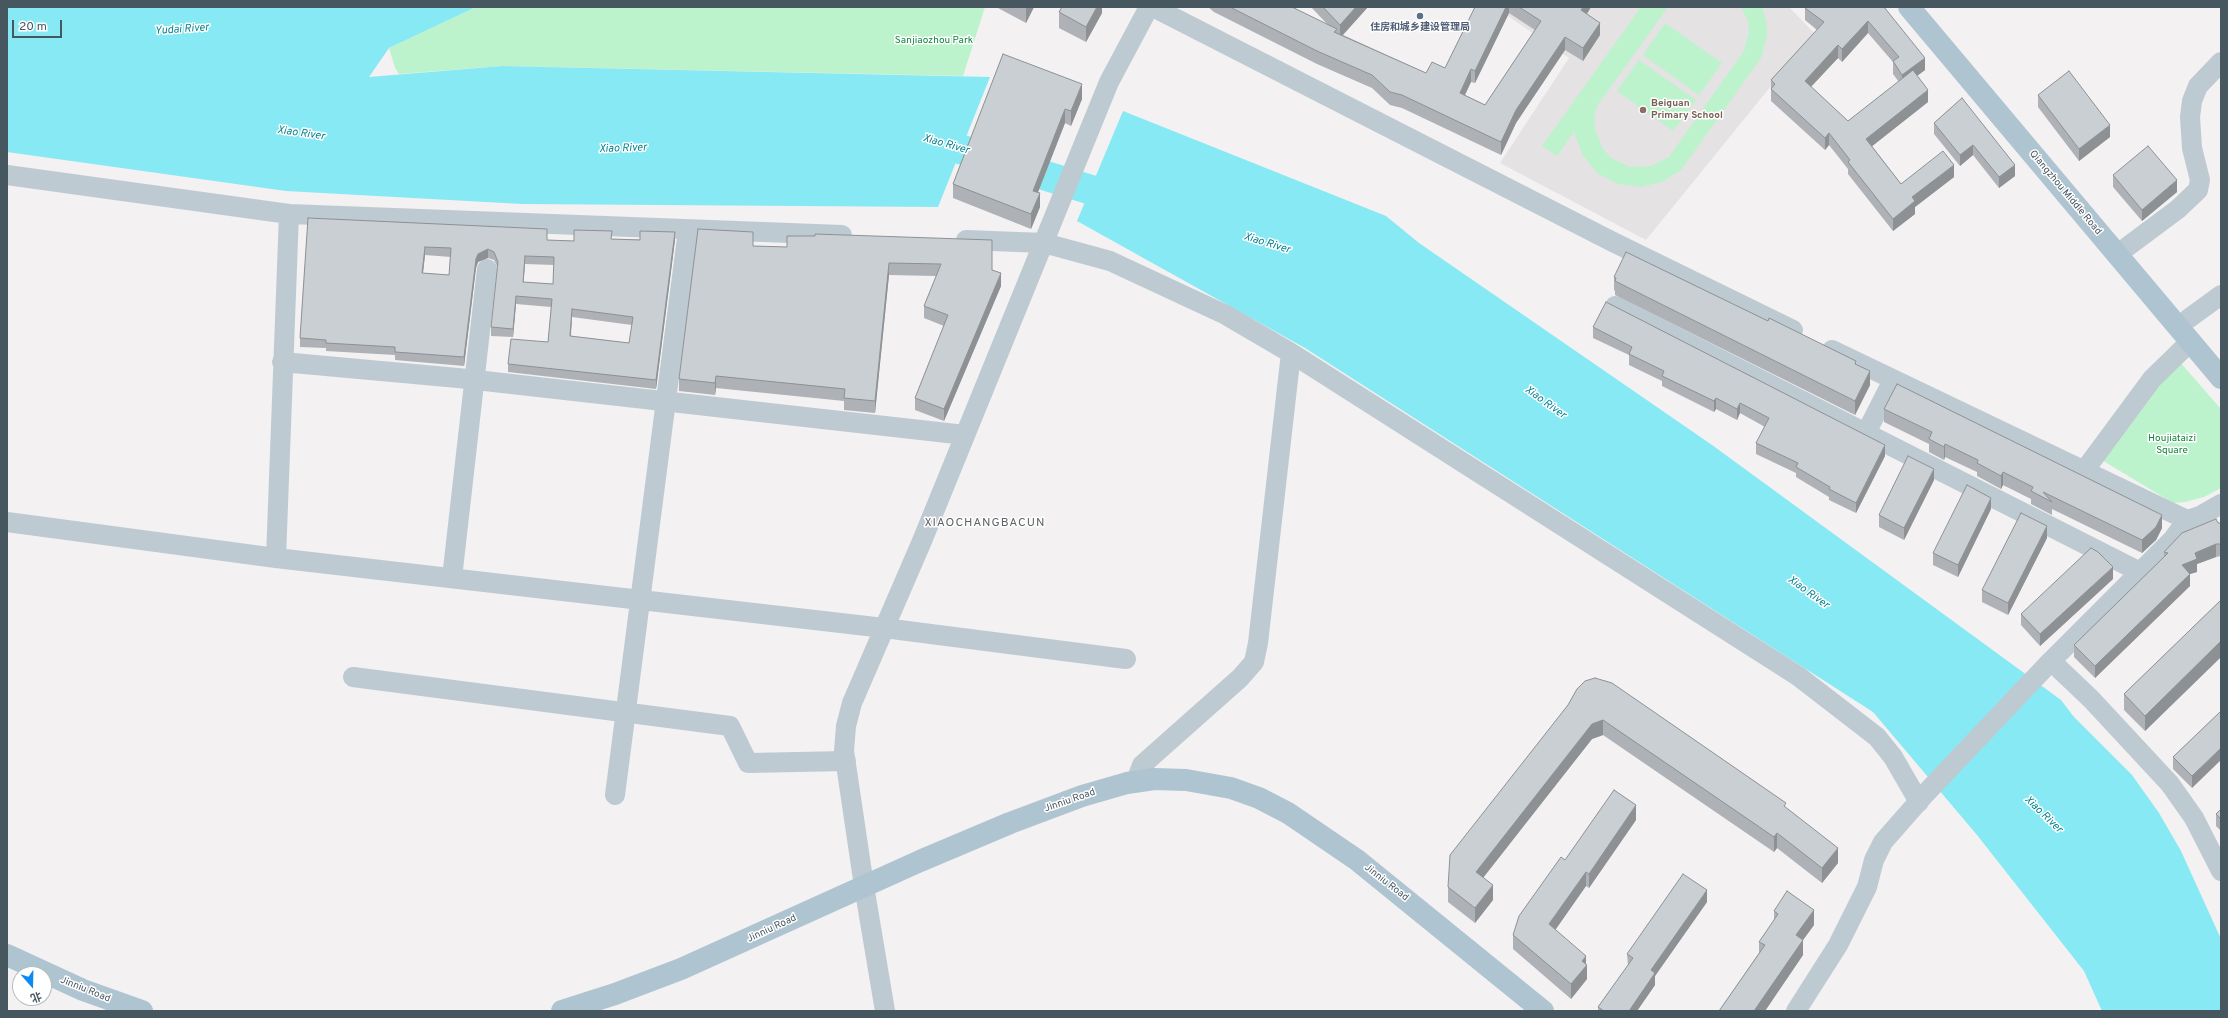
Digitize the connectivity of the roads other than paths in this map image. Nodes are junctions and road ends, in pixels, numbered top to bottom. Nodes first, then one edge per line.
1 (1149, 7) edge
2 (1153, 7) edge
3 (1909, 7) edge
4 (1925, 7) edge
5 (2221, 62) edge
6 (7, 175) edge
7 (289, 214) junction
8 (688, 230) junction
9 (862, 236) edge
10 (1046, 238) junction
11 (949, 240) edge
12 (2127, 247) junction
13 (487, 269) dead end
14 (2221, 295) edge
15 (1615, 306) edge
16 (2188, 319) junction
17 (2190, 342) junction
18 (1291, 353) junction
19 (2221, 359) edge
20 (282, 362) junction
21 (2221, 378) edge
22 (474, 380) junction
23 (1893, 380) junction
24 (666, 401) junction
25 (1866, 434) junction
26 (966, 435) junction
27 (2084, 471) junction
28 (2221, 504) edge
29 (2187, 520) junction
30 (7, 522) edge
31 (276, 558) junction
32 (2140, 572) junction
33 (452, 578) junction
34 (640, 600) junction
35 (884, 628) junction
36 (1126, 659) dead end
37 (2051, 661) junction
38 (353, 677) dead end
39 (626, 712) junction
40 (846, 761) junction
41 (1136, 781) junction
42 (615, 795) dead end
43 (1922, 798) junction
44 (2221, 871) edge
45 (864, 886) junction
46 (7, 955) edge
47 (142, 1011) edge
48 (562, 1011) edge
49 (885, 1011) edge
50 (1543, 1011) edge
51 (1796, 1011) edge

1 - 10 street
2 - 23 street
3 - 17 main road, Qiangzhou Middle Road
4 - 12 main road, Qiangzhou Middle Road
5 - 12 street
6 - 7 street
7 - 8 street
7 - 20 street
8 - 9 street
8 - 24 street
10 - 11 street
10 - 18 street
10 - 26 street
12 - 16 main road, Qiangzhou Middle Road
13 - 22 street
14 - 16 street
15 - 25 street
16 - 19 main road, Qiangzhou Middle Road
17 - 21 main road, Qiangzhou Middle Road
17 - 27 street
18 - 41 street
18 - 43 street
20 - 22 street
20 - 31 street
22 - 24 street
22 - 33 street
23 - 25 street
23 - 27 street
24 - 26 street
24 - 34 street
25 - 32 street
26 - 35 street
27 - 29 street
28 - 29 street
29 - 32 street
30 - 31 street
31 - 33 street
32 - 37 street
33 - 34 street
34 - 35 street
34 - 39 street
35 - 36 street
35 - 40 street
37 - 43 street
37 - 44 street
38 - 39 street
39 - 40 street
39 - 42 street
40 - 45 street
41 - 45 main road, Jinniu Road
41 - 50 main road, Jinniu Road
43 - 51 street
45 - 48 main road, Jinniu Road
45 - 49 street
46 - 47 main road, Jinniu Road

